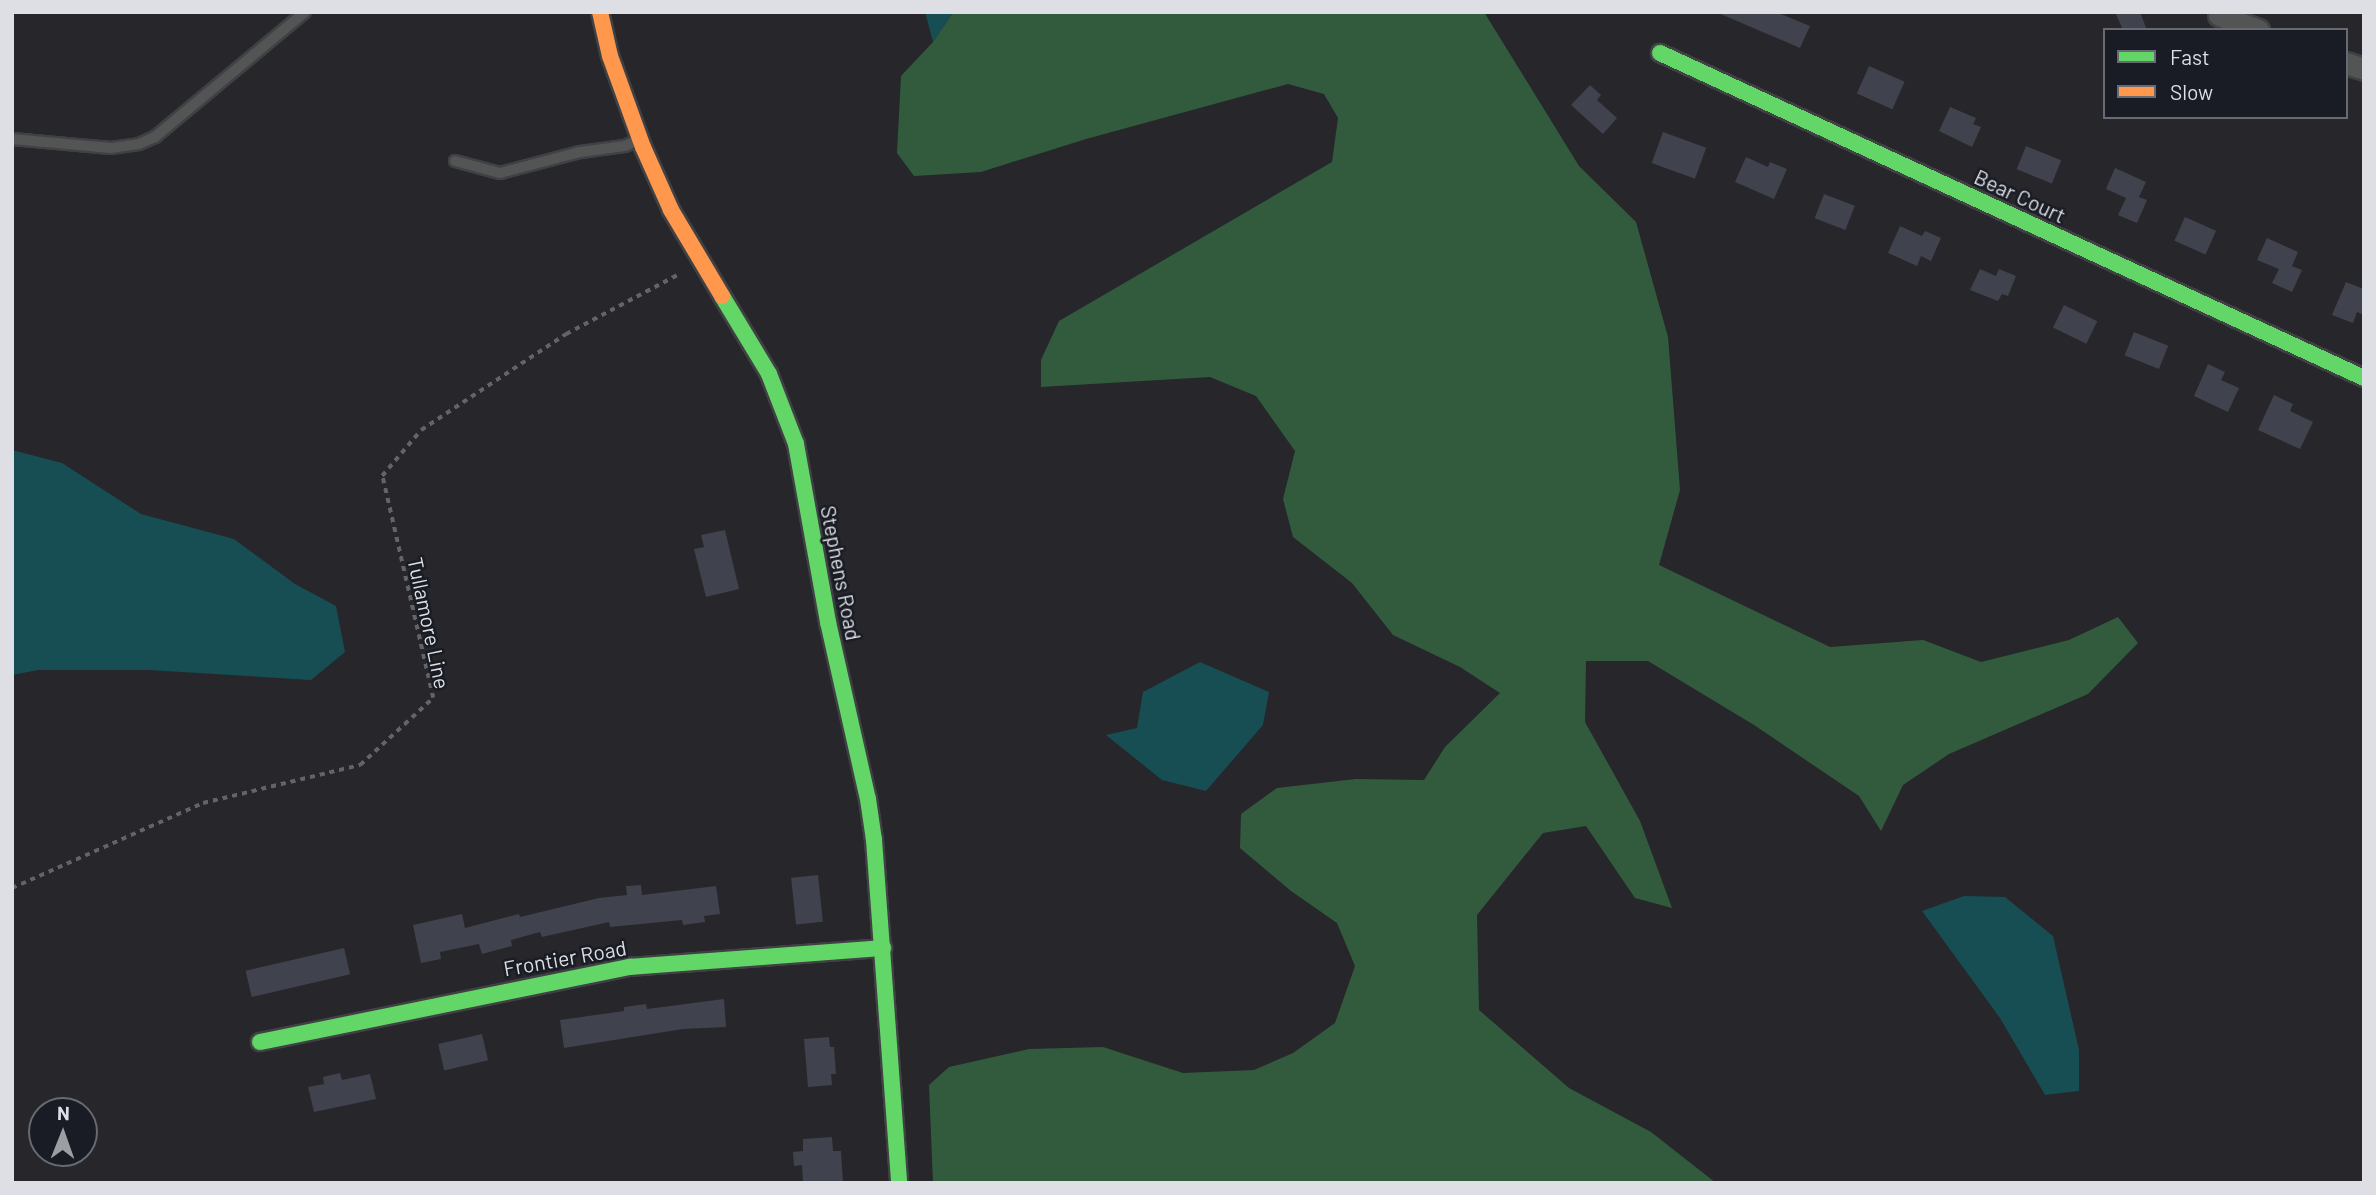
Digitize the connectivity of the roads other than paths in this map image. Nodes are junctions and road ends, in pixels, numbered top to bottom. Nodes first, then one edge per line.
1 (305, 12) edge
2 (600, 12) edge
3 (2219, 15) dead end
4 (2253, 28) edge
5 (1660, 53) dead end
6 (12, 139) edge
7 (640, 139) junction
8 (455, 161) dead end
9 (2364, 378) edge
10 (883, 948) junction
11 (260, 1042) dead end
12 (899, 1183) edge

1 - 6 lane
2 - 7 street, Stephens Road
3 - 4 street
5 - 9 street, Bear Court
7 - 8 lane
7 - 10 street, Stephens Road
10 - 11 street, Frontier Road
10 - 12 street, Stephens Road

